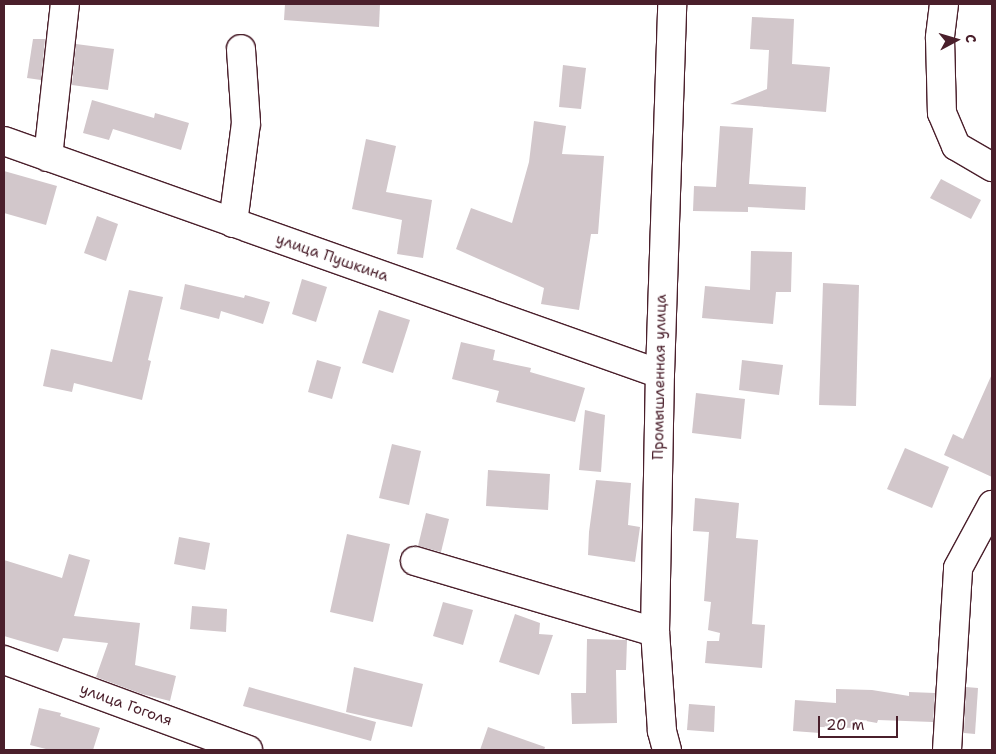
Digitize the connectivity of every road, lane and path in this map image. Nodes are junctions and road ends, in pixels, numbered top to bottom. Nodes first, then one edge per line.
1 (65, 4) edge
2 (672, 4) edge
3 (944, 4) edge
4 (241, 50) dead end
5 (4, 142) edge
6 (48, 157) junction
7 (992, 167) edge
8 (233, 224) junction
9 (660, 374) junction
10 (992, 505) edge
11 (415, 561) dead end
12 (655, 632) junction
13 (4, 660) edge
14 (248, 750) edge
15 (667, 750) edge
16 (947, 750) edge

1 - 6 street
2 - 9 street, Промышленная улица
3 - 7 street
4 - 8 street
5 - 6 street, улица Пушкина
6 - 8 street, улица Пушкина
8 - 9 street, улица Пушкина
9 - 12 street, Промышленная улица
10 - 16 street
11 - 12 street
12 - 15 street, Промышленная улица
13 - 14 street, улица Гоголя

